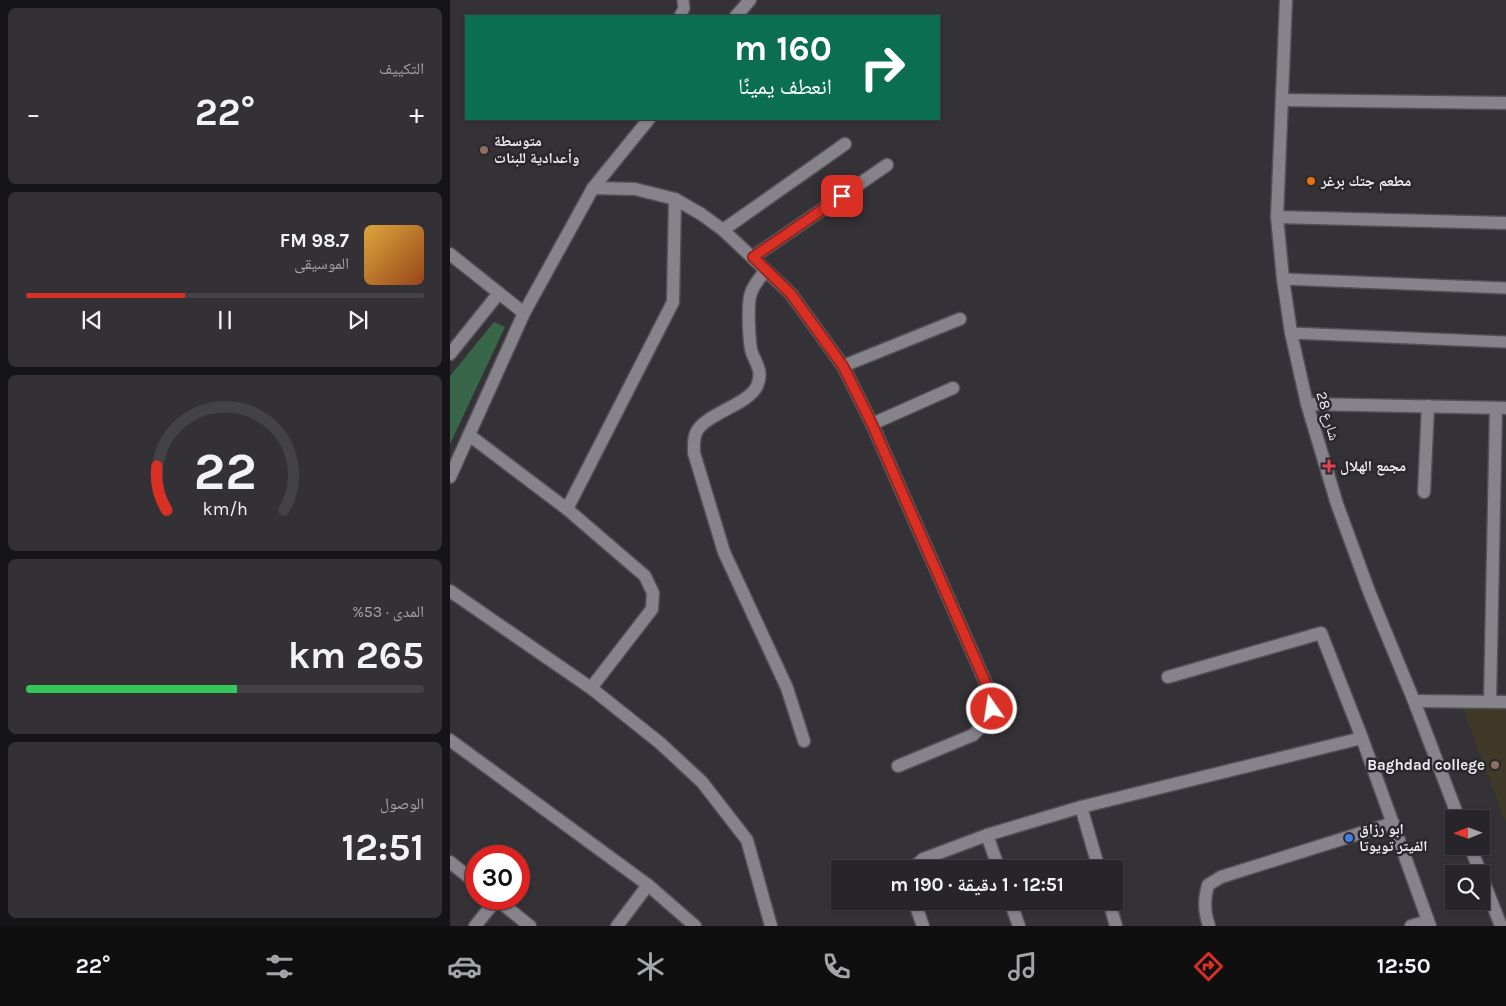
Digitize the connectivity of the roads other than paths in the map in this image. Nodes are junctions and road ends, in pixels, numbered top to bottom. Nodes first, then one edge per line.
1 (750, 0) edge
2 (1286, 0) edge
3 (737, 15) edge
4 (1282, 100) junction
5 (1506, 103) edge
6 (648, 120) edge
7 (845, 144) dead end
8 (886, 165) dead end
9 (593, 188) junction
10 (675, 199) junction
11 (1278, 217) junction
12 (1506, 223) edge
13 (723, 230) junction
14 (450, 254) edge
15 (753, 257) junction
16 (766, 271) junction
17 (1283, 279) junction
18 (1506, 288) edge
19 (500, 293) junction
20 (524, 313) junction
21 (960, 319) dead end
22 (1291, 332) junction
23 (1506, 342) edge
24 (450, 354) edge
25 (843, 366) junction
26 (953, 388) dead end
27 (1307, 404) junction
28 (1428, 406) junction
29 (1501, 408) edge
30 (872, 424) junction
31 (469, 436) junction
32 (450, 476) edge
33 (1424, 492) dead end
34 (566, 509) junction
35 (450, 591) edge
36 (1168, 677) dead end
37 (591, 688) junction
38 (1414, 701) junction
39 (1490, 702) junction
40 (1506, 702) edge
41 (1362, 738) junction
42 (450, 740) edge
43 (804, 741) dead end
44 (898, 766) dead end
45 (1081, 807) junction
46 (1456, 810) edge
47 (1393, 823) junction
48 (987, 835) junction
49 (922, 860) edge
50 (996, 860) edge
51 (1097, 860) edge
52 (450, 862) edge
53 (465, 874) edge
54 (648, 885) junction
55 (1490, 897) edge
56 (488, 910) edge
57 (510, 910) edge
58 (917, 910) edge
59 (1013, 910) edge
60 (1112, 910) edge
61 (1429, 924) edge
62 (475, 926) edge
63 (530, 926) edge
64 (617, 926) edge
65 (695, 926) edge
66 (771, 926) edge
67 (923, 926) edge
68 (1019, 926) edge
69 (1116, 926) edge
70 (1209, 926) edge
71 (1412, 926) edge
72 (1501, 926) edge

1 - 3 street
2 - 4 street, شارع 28
4 - 5 street
4 - 11 street, شارع 28
6 - 9 street
7 - 13 street
8 - 15 street
9 - 10 street
9 - 20 street
10 - 13 street
10 - 34 street
11 - 12 street
11 - 17 street, شارع 28
13 - 15 street
14 - 19 street
15 - 16 street
16 - 25 street
16 - 43 street
17 - 18 lane
17 - 22 street, شارع 28
19 - 20 street
19 - 24 street
20 - 31 street
21 - 25 street
22 - 23 lane
22 - 27 street, شارع 28
25 - 30 street
26 - 30 street
27 - 28 street
27 - 38 street, شارع 28
28 - 29 street
28 - 33 street
29 - 39 street
30 - 44 street
31 - 32 street
31 - 34 street
34 - 37 street
35 - 37 street
36 - 41 street
37 - 66 street
38 - 39 street
38 - 46 street, شارع 28
39 - 40 street
41 - 45 street
41 - 47 street
42 - 54 street
45 - 48 street
45 - 51 street
47 - 61 street
47 - 70 street
48 - 49 street
48 - 50 street
52 - 53 street
54 - 64 street
54 - 65 street
55 - 72 street
56 - 62 street
57 - 63 street
58 - 67 street
59 - 68 street
60 - 69 street
61 - 71 street

